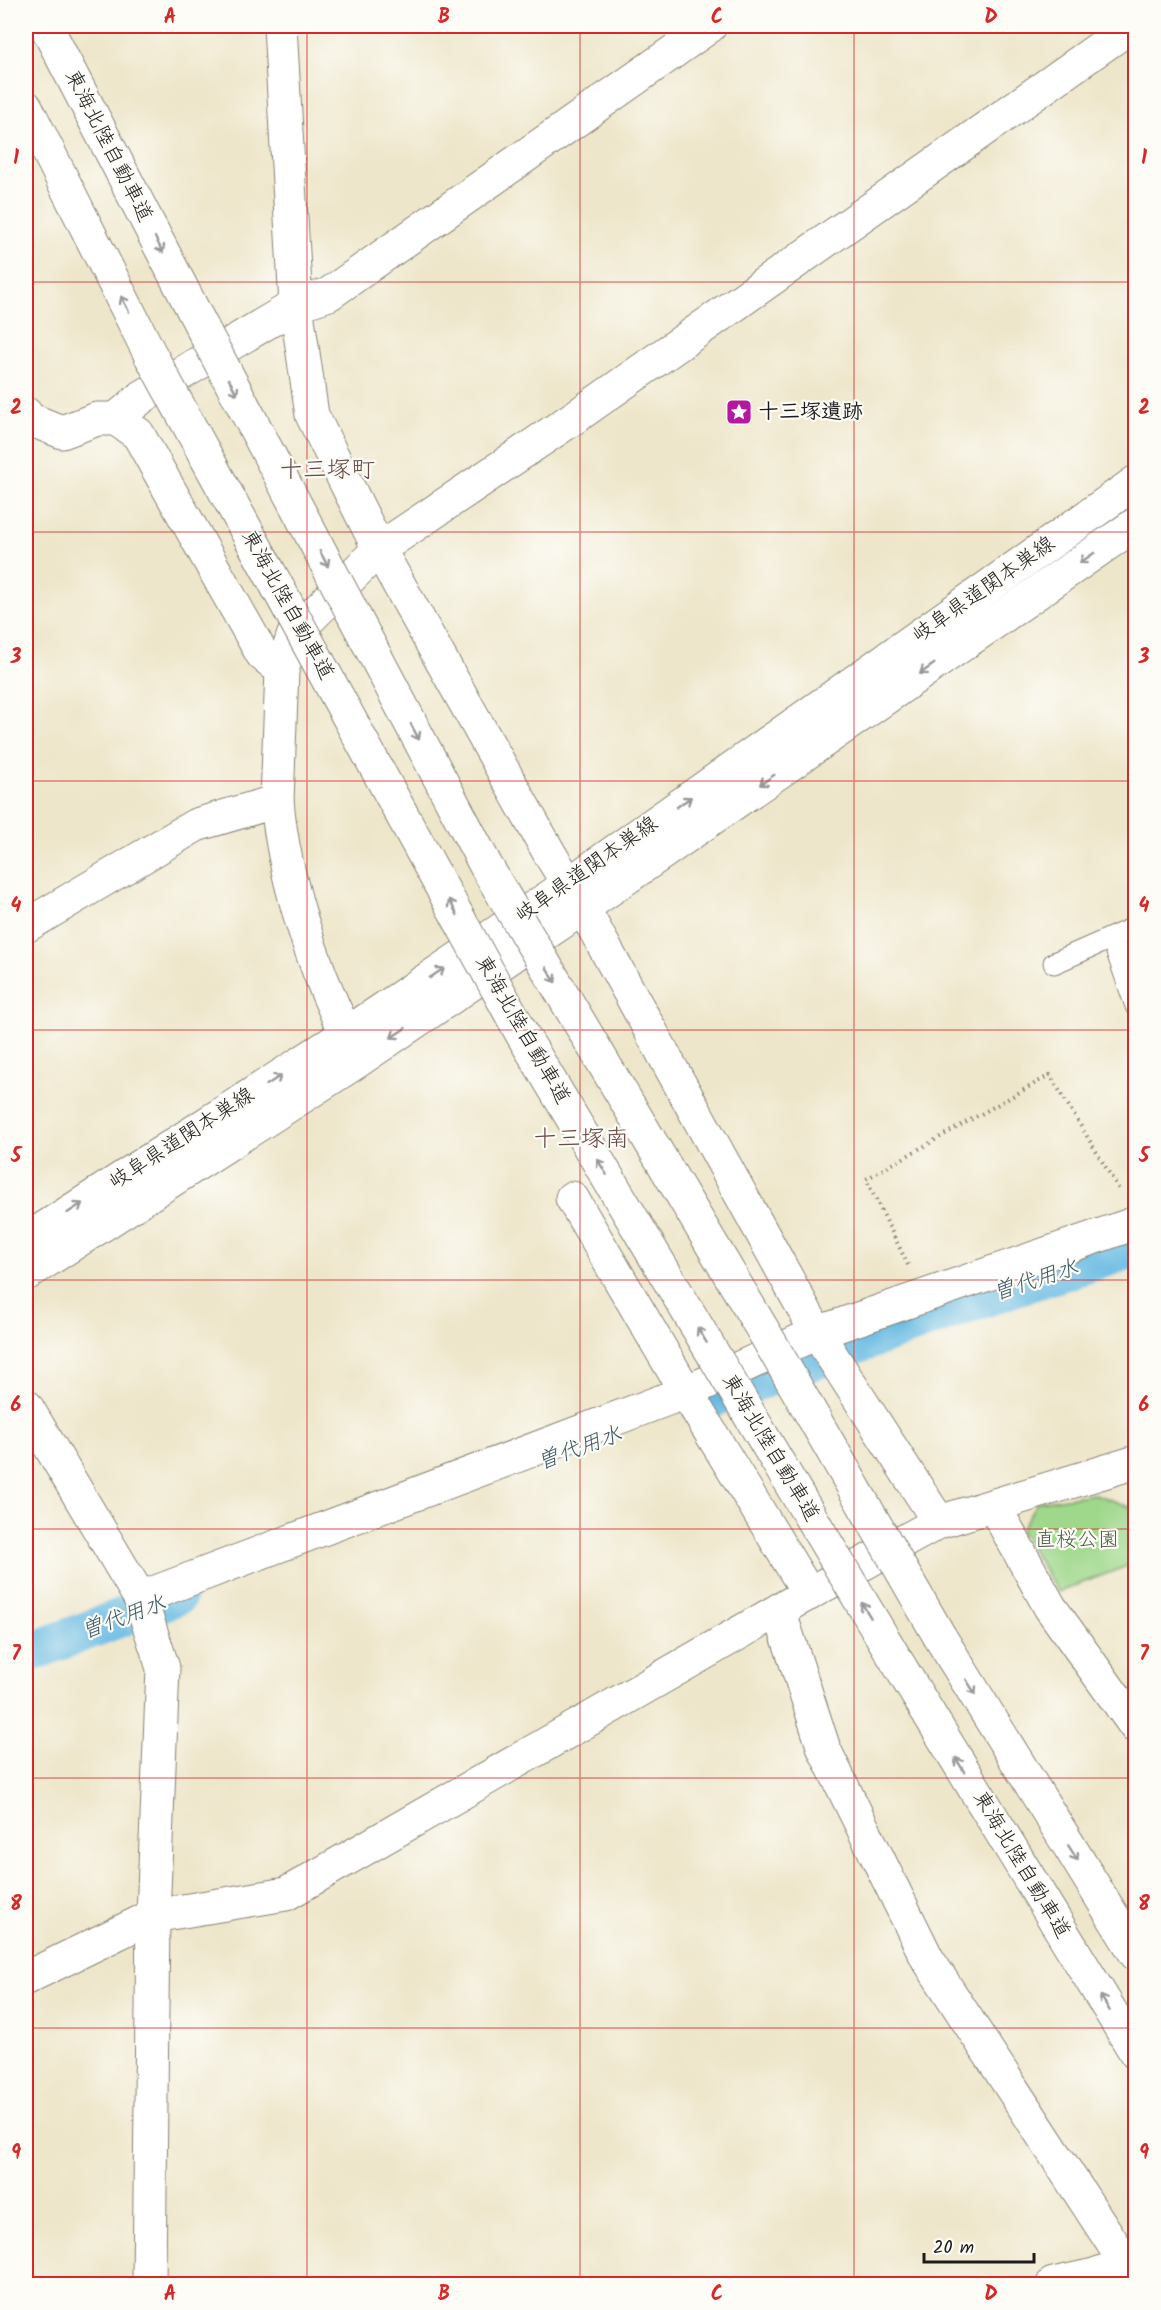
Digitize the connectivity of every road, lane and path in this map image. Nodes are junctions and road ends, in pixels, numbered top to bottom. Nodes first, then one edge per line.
1 (46, 26) edge
2 (710, 26) edge
3 (1131, 26) edge
4 (289, 31) edge
5 (26, 107) edge
6 (296, 305) junction
7 (26, 414) edge
8 (116, 419) junction
9 (1136, 482) edge
10 (1136, 524) edge
11 (380, 549) junction
12 (282, 670) junction
13 (277, 801) junction
14 (576, 896) junction
15 (26, 926) edge
16 (1136, 927) edge
17 (1112, 938) junction
18 (1054, 963) dead end
19 (1136, 1006) edge
20 (346, 1034) junction
21 (573, 1198) dead end
22 (1129, 1210) edge
23 (26, 1240) edge
24 (26, 1274) edge
25 (923, 1296) junction
26 (817, 1333) junction
27 (686, 1392) junction
28 (26, 1406) edge
29 (1136, 1462) edge
30 (994, 1506) junction
31 (939, 1522) junction
32 (809, 1594) junction
33 (140, 1598) junction
34 (779, 1610) junction
35 (1136, 1727) edge
36 (153, 1916) junction
37 (1136, 1954) edge
38 (26, 1978) edge
39 (1136, 2053) edge
40 (1130, 2272) edge
41 (149, 2284) edge
42 (1053, 2284) edge

1 -> 37 main road, 東海北陸自動車道, bridge
2 - 6 main road
3 - 11 main road
4 - 6 main road
39 -> 5 main road, 東海北陸自動車道, bridge
6 - 8 main road
6 - 11 main road
7 - 8 main road
8 - 12 main road
14 -> 9 main road, 岐阜県道関本巣線
10 -> 14 main road, 岐阜県道関本巣線
11 - 12 main road
11 - 14 main road
12 - 13 main road
13 - 15 main road
13 - 20 main road
20 -> 14 main road, 岐阜県道関本巣線
14 -> 24 main road, 岐阜県道関本巣線
14 - 26 main road
16 - 17 lane
17 - 18 lane
17 - 19 lane
23 -> 20 main road, 岐阜県道関本巣線
21 - 27 main road
22 - 25 main road
22 - 25 path
25 - 26 main road
26 - 27 main road
26 - 31 main road
27 - 32 main road
27 - 33 main road
28 - 33 main road
29 - 30 main road
30 - 31 main road
30 - 35 main road
31 - 32 main road
32 - 34 main road
33 - 36 main road
34 - 36 main road
34 - 40 main road
36 - 38 main road
36 - 41 main road
40 - 42 main road

